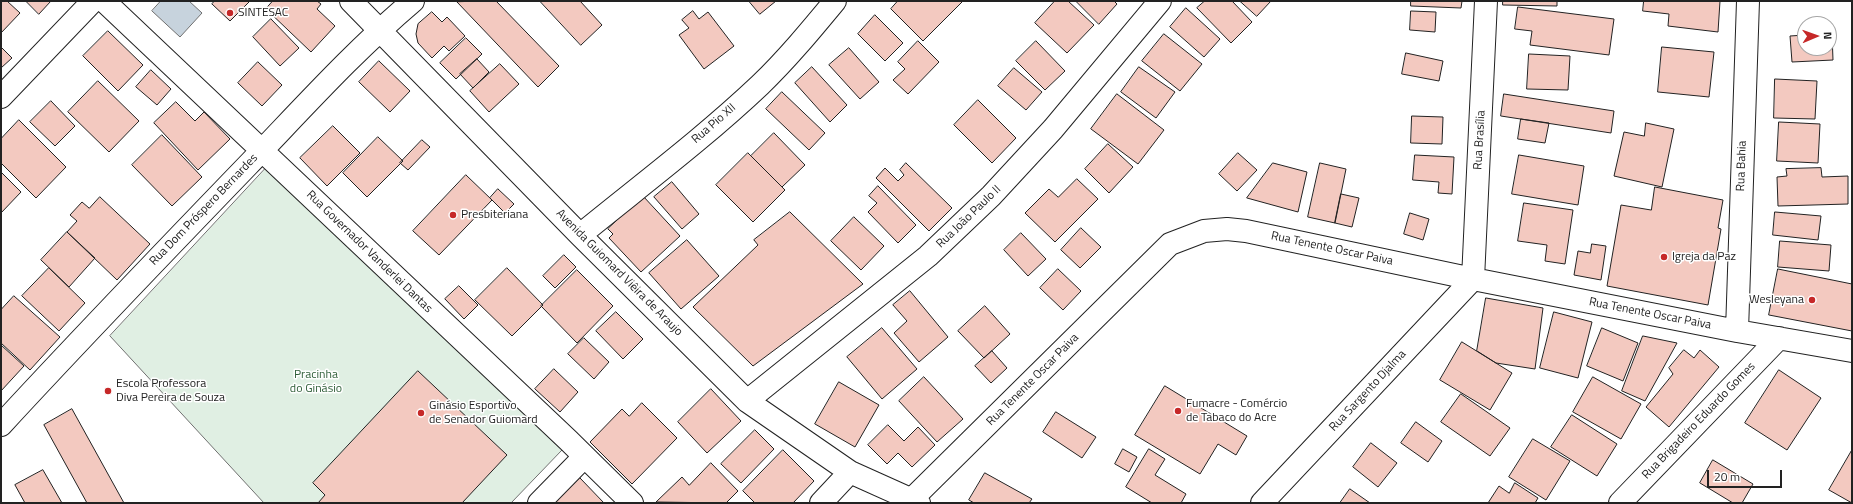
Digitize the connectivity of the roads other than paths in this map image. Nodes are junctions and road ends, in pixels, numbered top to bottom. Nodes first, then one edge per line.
1 (93, 1) edge
2 (104, 1) edge
3 (351, 1) edge
4 (413, 1) edge
5 (835, 1) edge
6 (1160, 1) edge
7 (1486, 1) edge
8 (1748, 1) edge
9 (380, 29) junction
10 (1, 97) edge
11 (262, 150) junction
12 (580, 235) junction
13 (1473, 279) junction
14 (1737, 331) junction
15 (1779, 338) junction
16 (1852, 351) edge
17 (748, 400) junction
18 (1, 425) edge
19 (584, 456) junction
20 (850, 472) junction
21 (915, 501) edge
22 (539, 503) edge
23 (632, 503) edge
24 (821, 503) edge
25 (1262, 503) edge
26 (1620, 503) edge

1 - 10 street
2 - 11 street, Rua Governador Vanderlei Dantas
3 - 9 street, Avenida Guiomard Viêira de Araujo
4 - 9 street, Rua Dom Próspero Bernardes
5 - 12 street, Rua Pio XII
6 - 17 street, Rua João Paulo II
7 - 13 street, Rua Brasília
8 - 14 street, Rua Bahia
9 - 11 street, Rua Dom Próspero Bernardes
9 - 12 street, Avenida Guiomard Viêira de Araujo
11 - 18 street, Rua Dom Próspero Bernardes
11 - 19 street, Rua Governador Vanderlei Dantas
12 - 17 street, Avenida Guiomard Viêira de Araujo
13 - 14 street, Rua Tenente Oscar Paiva
13 - 21 street, Rua Tenente Oscar Paiva
13 - 25 street, Rua Sargento Djalma
14 - 15 street, Rua Tenente Oscar Paiva
15 - 16 street, Rua Tenente Oscar Paiva
15 - 26 street, Rua Brigadeiro Eduardo Gomes
17 - 20 street, Avenida Guiomard Viêira de Araujo
19 - 22 street
19 - 23 street, Rua Governador Vanderlei Dantas
20 - 21 street, Avenida Guiomard Viêira de Araujo
20 - 24 street

